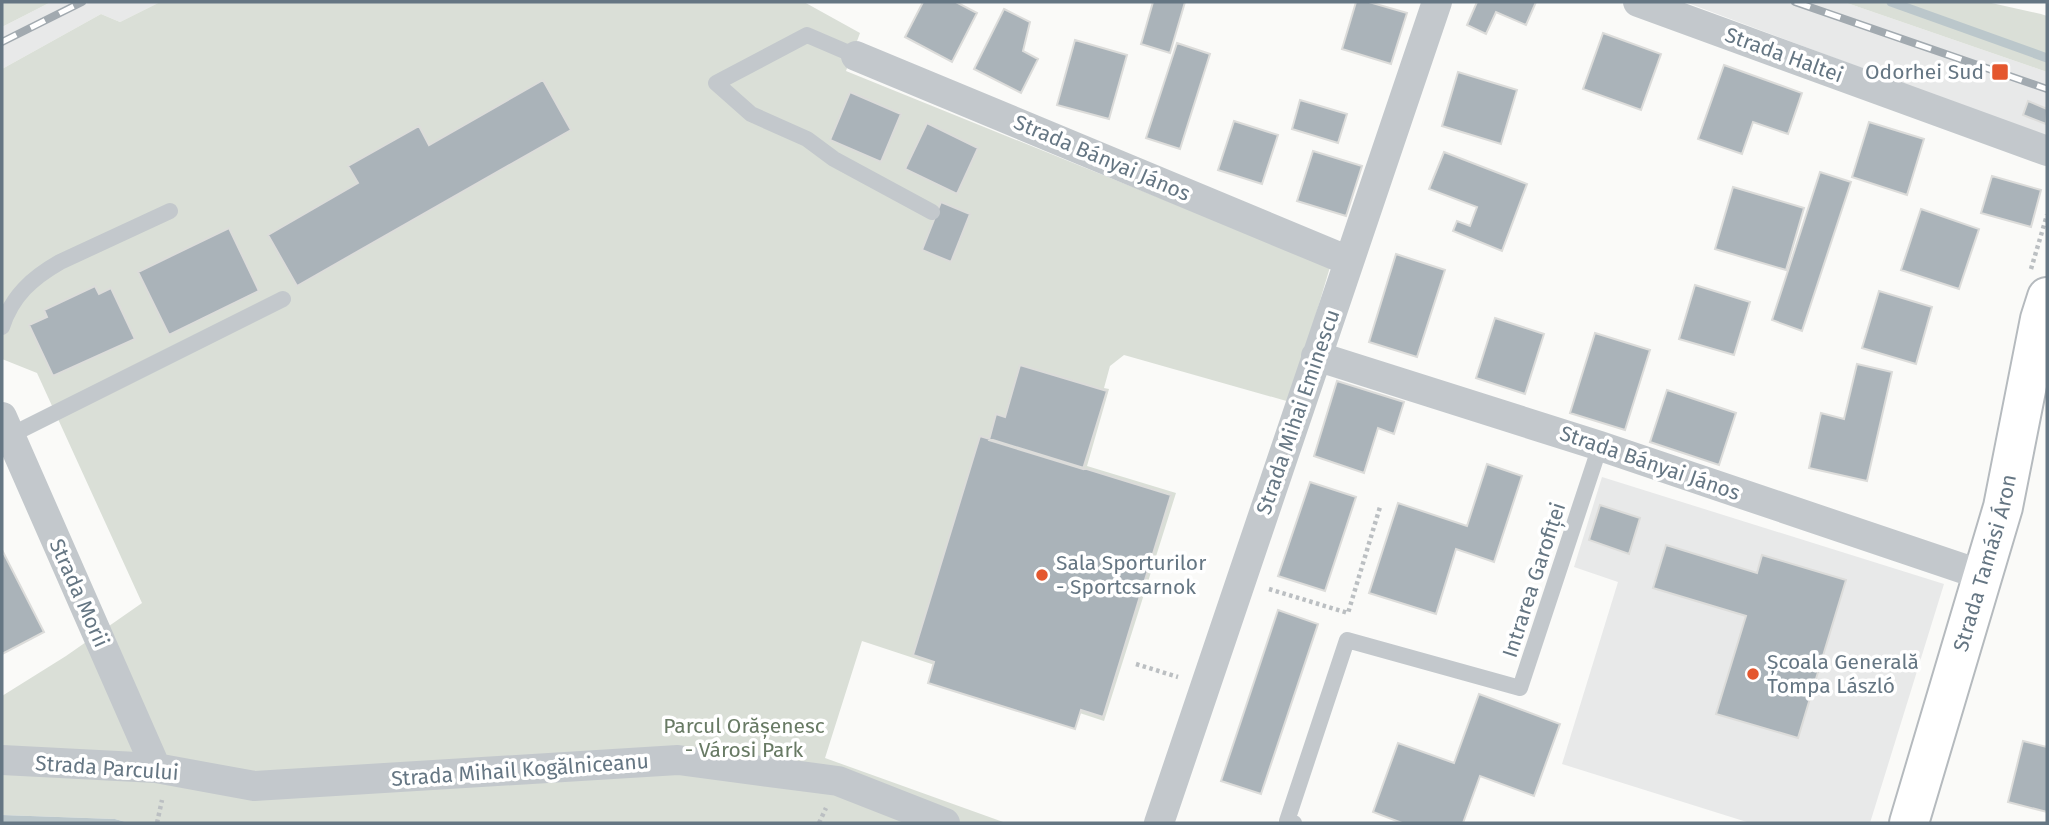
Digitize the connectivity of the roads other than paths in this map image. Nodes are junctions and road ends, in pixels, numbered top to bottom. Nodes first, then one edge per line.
1 (1437, 2) edge
2 (1639, 2) edge
3 (856, 56) joint
4 (2047, 151) edge
5 (170, 211) dead end
6 (932, 212) dead end
7 (1349, 261) junction
8 (283, 299) dead end
9 (2045, 313) edge
10 (2, 327) edge
11 (1317, 355) junction
12 (5, 426) edge
13 (1600, 446) junction
14 (1982, 575) junction
15 (2, 760) edge
16 (156, 768) junction
17 (254, 786) joint
18 (946, 823) edge
19 (1159, 823) edge
20 (1294, 823) edge
21 (1909, 823) edge

1 - 7 street, Strada Mihai Eminescu
2 - 4 street, Strada Haltei
3 - 6 lane
3 - 7 street, Strada Bányai János
5 - 10 lane
7 - 11 street, Strada Mihai Eminescu
8 - 12 lane
9 - 14 main road, Strada Tamási Áron
11 - 13 street, Strada Bányai János
11 - 19 street, Strada Mihai Eminescu
12 - 16 street, Strada Morii
13 - 14 street, Strada Bányai János
13 - 20 lane, Intrarea Garofiței
14 - 21 main road, Strada Tamási Áron
15 - 16 street, Strada Parcului
16 - 17 street, Strada Parcului
17 - 18 street, Strada Mihail Kogălniceanu

